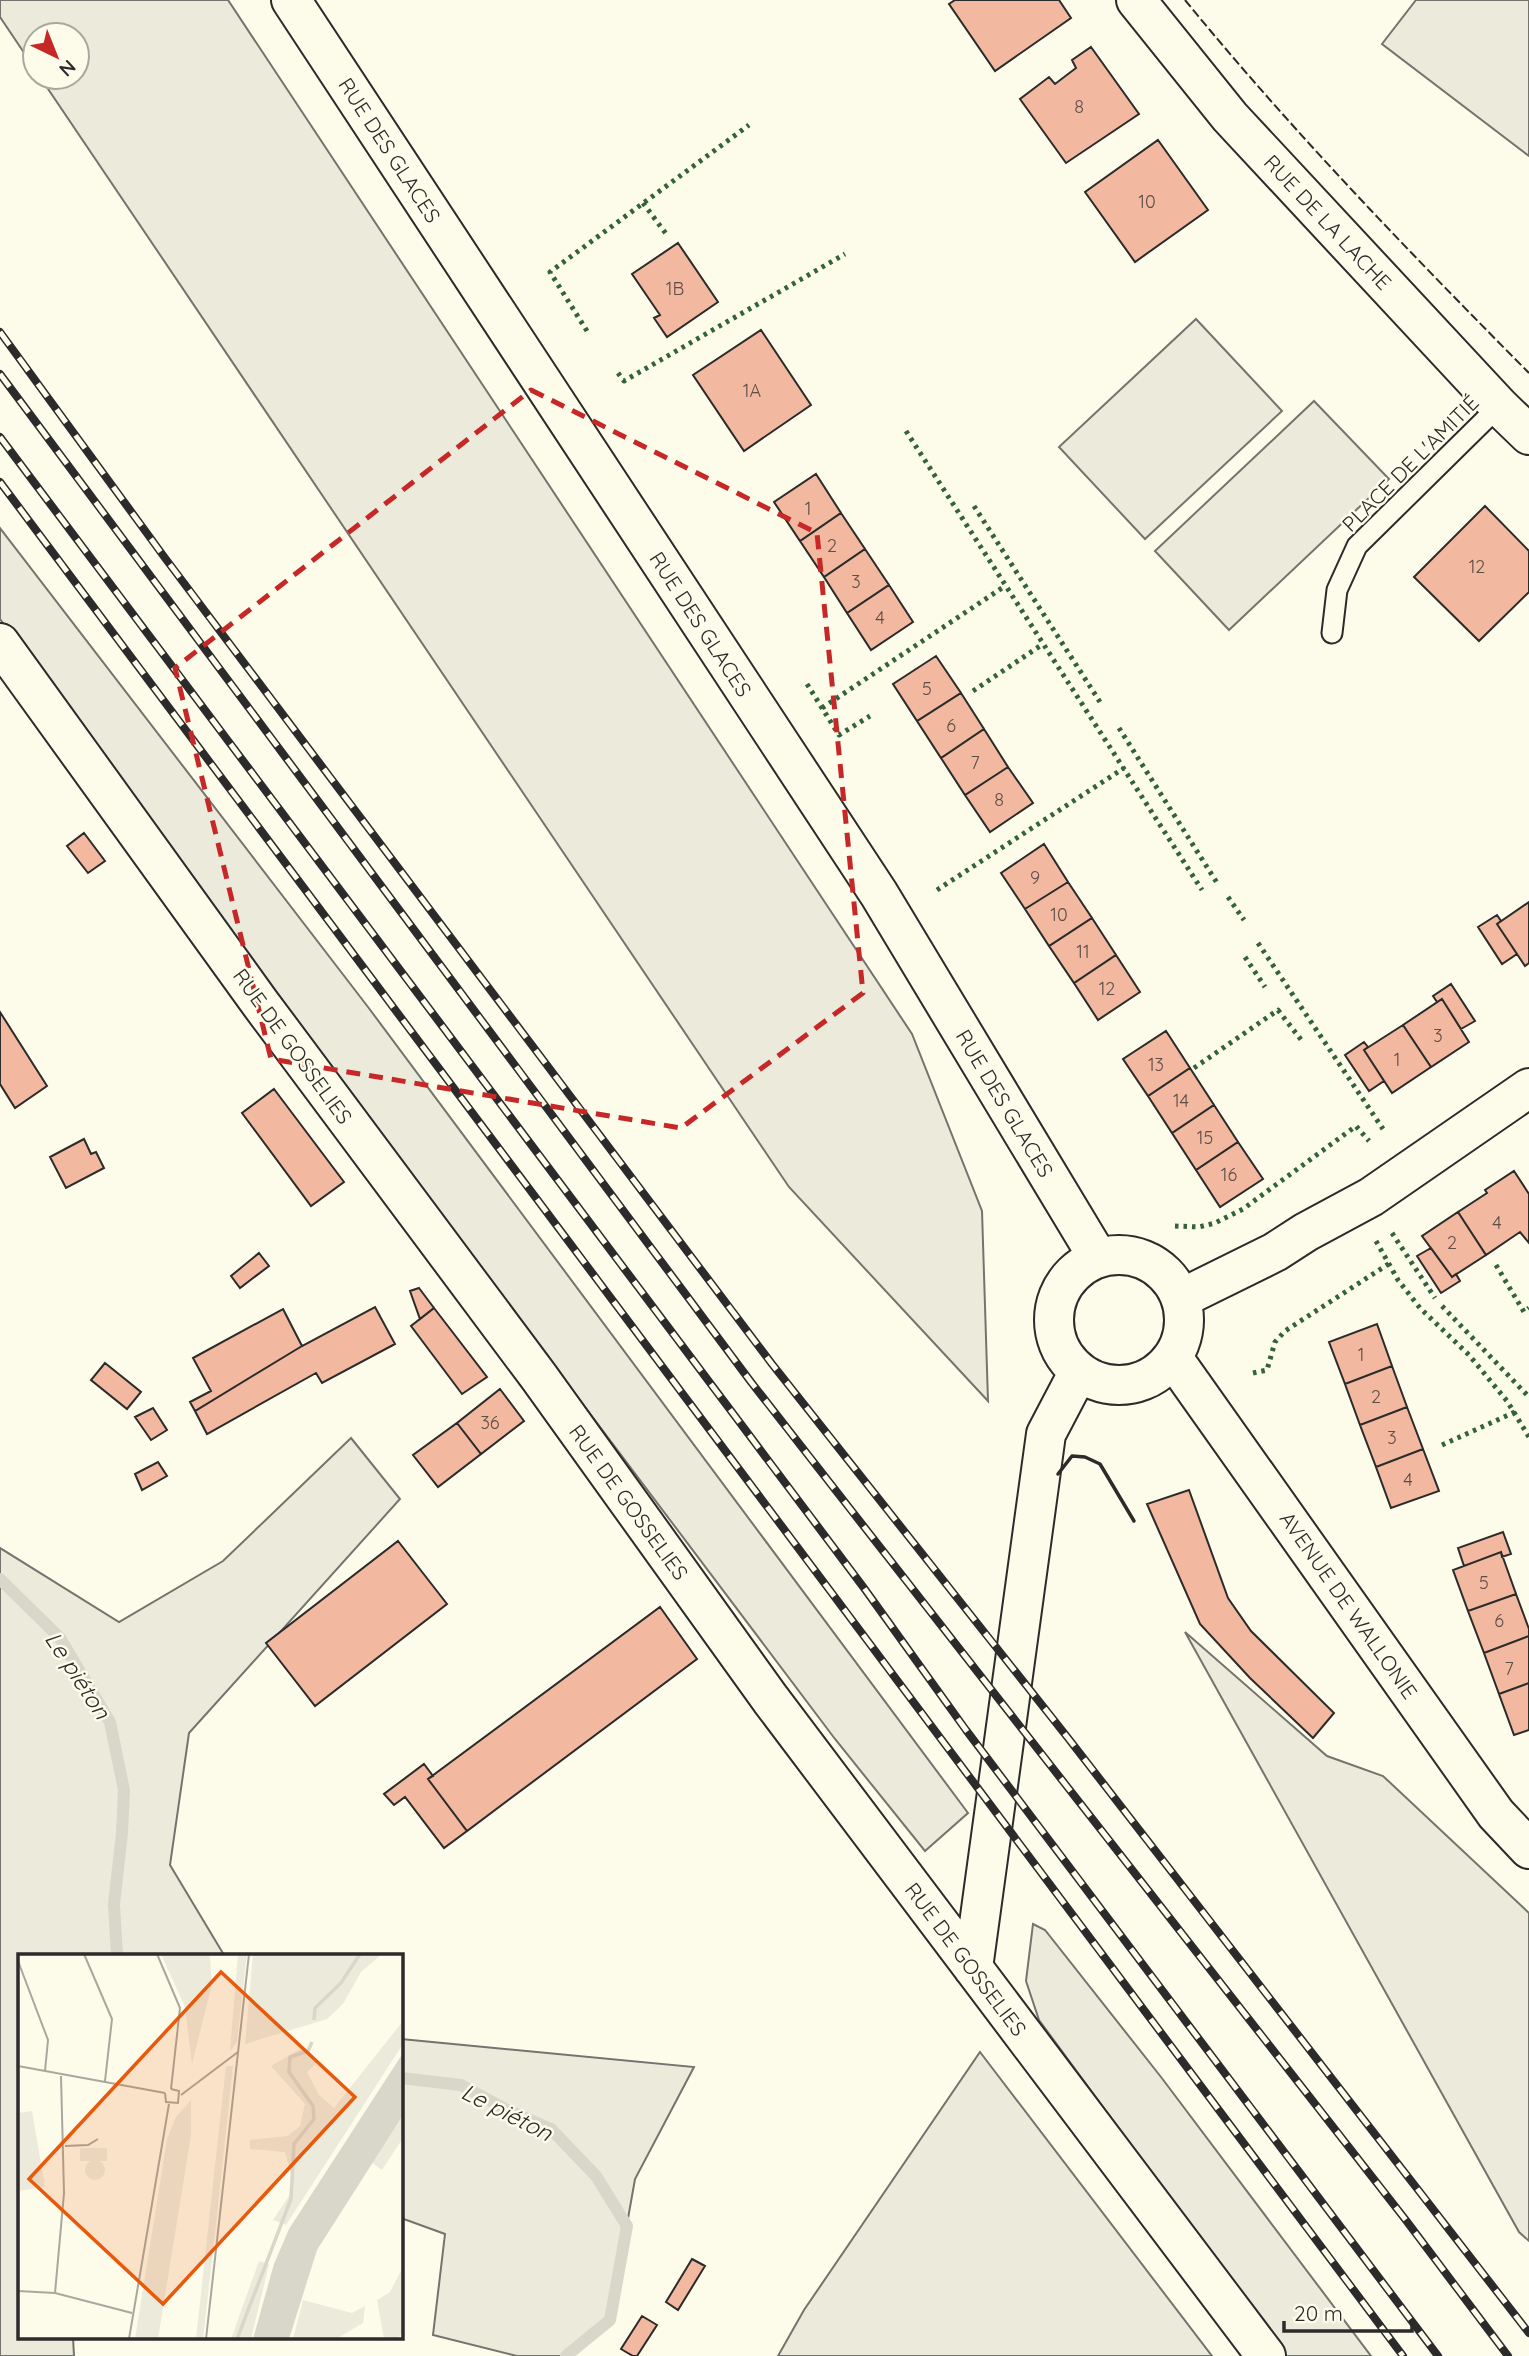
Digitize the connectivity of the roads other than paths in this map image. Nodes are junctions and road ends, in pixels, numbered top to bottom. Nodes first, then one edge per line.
1 (291, 0) edge
2 (1136, 0) edge
3 (1499, 406) junction
4 (1529, 435) edge
5 (1332, 633) dead end
6 (0, 643) edge
7 (1529, 1088) edge
8 (1097, 1256) junction
9 (1182, 1298) junction
10 (1173, 1359) junction
11 (1078, 1373) junction
12 (1529, 1849) edge
13 (973, 1968) junction
14 (1266, 2356) edge

1 - 8 street, RUE DES GLACES
2 - 3 street, RUE DE LA LACHE
3 - 4 street, RUE DE LA LACHE
3 - 5 lane, PLACE DE L'AMITIÉ
6 - 13 street, RUE DE GOSSELIES
7 - 9 street
8 - 9 street
8 - 11 street
9 - 10 street
10 - 11 street
10 - 12 street, AVENUE DE WALLONIE
11 - 13 street
13 - 14 street, RUE DE GOSSELIES

